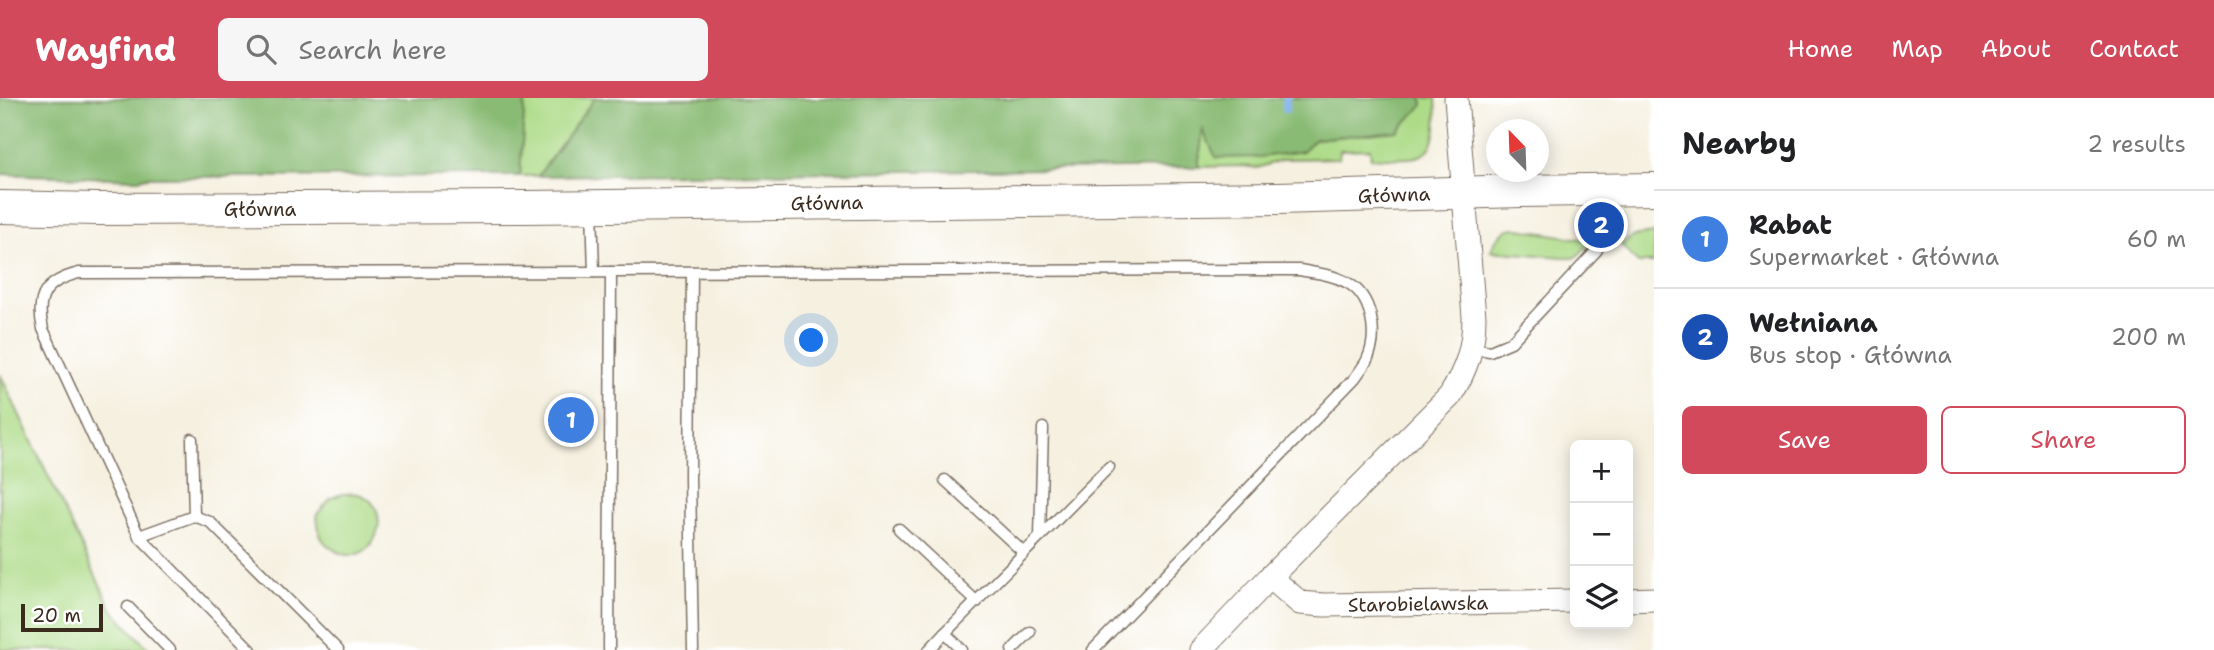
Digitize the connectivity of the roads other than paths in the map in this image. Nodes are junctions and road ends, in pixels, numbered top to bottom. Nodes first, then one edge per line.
1 (1456, 98) edge
2 (1654, 190) edge
3 (1463, 192) junction
4 (592, 206) junction
5 (0, 207) edge
6 (1597, 250) dead end
7 (594, 272) junction
8 (611, 272) junction
9 (692, 272) junction
10 (1471, 348) junction
11 (1043, 428) dead end
12 (192, 439) dead end
13 (1109, 467) dead end
14 (945, 480) dead end
15 (194, 516) junction
16 (899, 529) dead end
17 (139, 536) junction
18 (1040, 537) junction
19 (1023, 552) junction
20 (1270, 577) junction
21 (1654, 599) edge
22 (1633, 600) edge
23 (1570, 601) edge
24 (976, 602) junction
25 (128, 607) dead end
26 (1030, 632) dead end
27 (945, 633) junction
28 (170, 650) edge
29 (251, 650) edge
30 (338, 650) edge
31 (609, 650) edge
32 (693, 650) edge
33 (929, 650) edge
34 (962, 650) edge
35 (1012, 650) edge
36 (1093, 650) edge
37 (1202, 650) edge

1 - 3 street
2 - 3 street, Główna
3 - 4 street, Główna
3 - 10 street
4 - 5 street, Główna
4 - 7 lane
6 - 10 lane
7 - 8 lane
7 - 17 lane
8 - 9 lane
8 - 31 lane
9 - 32 lane
9 - 36 lane
10 - 20 street
11 - 18 lane
12 - 15 lane
13 - 18 lane
14 - 19 lane
15 - 17 lane
15 - 30 lane
16 - 24 lane
17 - 29 lane
18 - 19 lane
19 - 24 lane
20 - 23 street, Starobielawska
20 - 37 street
21 - 22 street
24 - 27 lane
25 - 28 lane
26 - 35 lane
27 - 33 lane
27 - 34 lane

